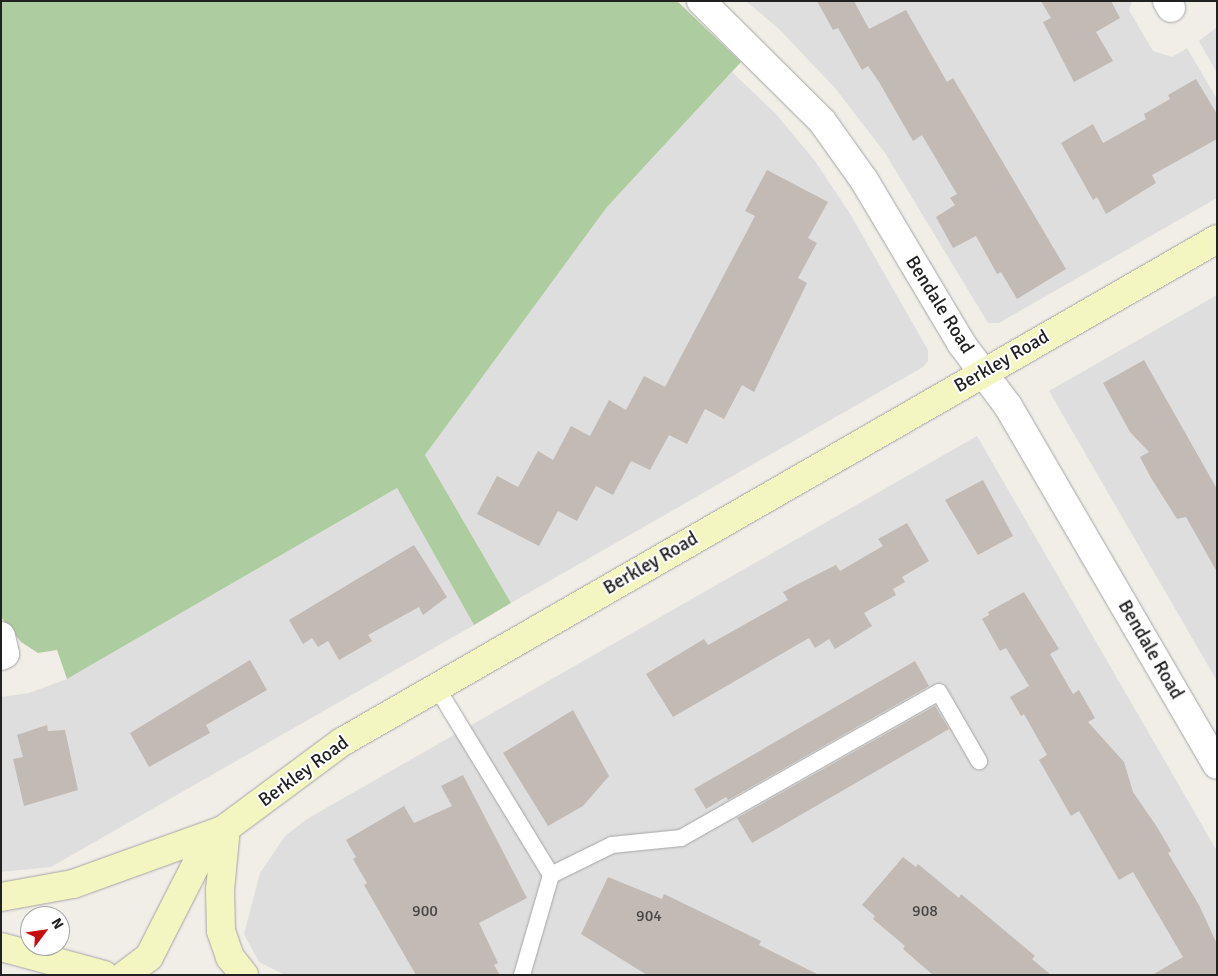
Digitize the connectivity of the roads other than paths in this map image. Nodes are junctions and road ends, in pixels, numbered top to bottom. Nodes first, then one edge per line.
1 (701, 1) edge
2 (1217, 239) edge
3 (983, 373) junction
4 (1, 636) edge
5 (1, 656) edge
6 (437, 688) junction
7 (979, 761) dead end
8 (1217, 764) edge
9 (226, 828) junction
10 (550, 875) junction
11 (1, 897) edge
12 (1, 947) edge
13 (151, 966) edge
14 (104, 975) edge
15 (125, 975) edge
16 (244, 975) edge
17 (522, 975) edge

1 - 3 street, Bendale Road
2 - 3 street, Berkley Road
3 - 6 street, Berkley Road
3 - 8 street, Bendale Road
4 - 5 street
6 - 9 street, Berkley Road
6 - 10 lane
7 - 10 lane
9 - 11 street
9 - 13 street, Berkley Road
9 - 16 street
10 - 17 lane
12 - 14 street
13 - 15 street, Berkley Road

